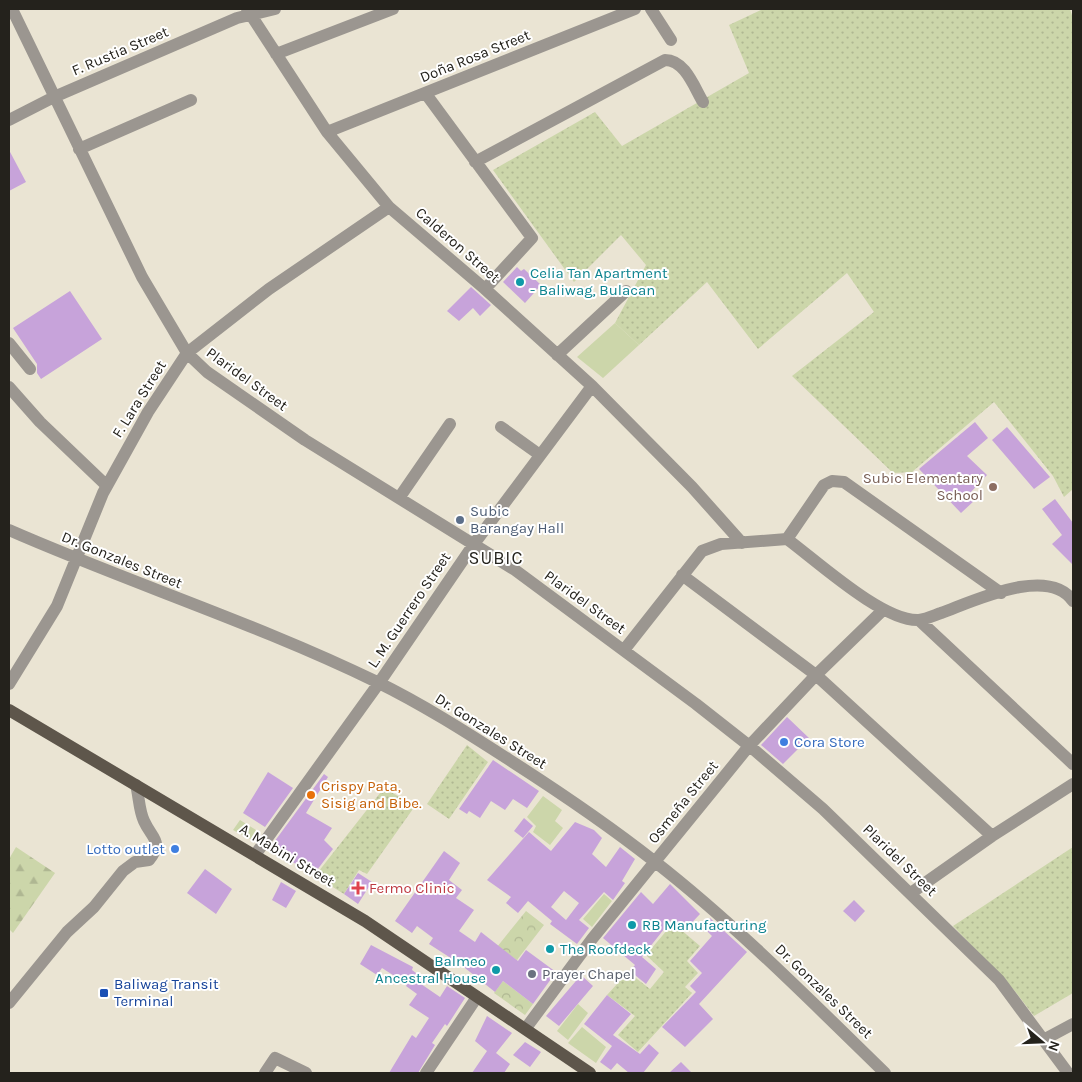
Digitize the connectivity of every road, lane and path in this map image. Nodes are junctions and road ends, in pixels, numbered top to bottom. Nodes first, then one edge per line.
1 (12, 9) edge
2 (275, 9) edge
3 (393, 9) edge
4 (635, 9) edge
5 (651, 9) edge
6 (248, 12) edge
7 (671, 40) dead end
8 (276, 54) junction
9 (426, 94) junction
10 (54, 97) junction
11 (191, 100) dead end
12 (703, 102) dead end
13 (9, 120) edge
14 (327, 132) junction
15 (79, 149) junction
16 (475, 162) junction
17 (389, 207) junction
18 (485, 289) junction
19 (626, 291) dead end
20 (9, 343) edge
21 (186, 354) junction
22 (557, 355) junction
23 (30, 370) dead end
24 (592, 386) junction
25 (9, 387) edge
26 (450, 424) dead end
27 (501, 427) dead end
28 (540, 455) junction
29 (107, 486) junction
30 (399, 498) junction
31 (9, 530) edge
32 (787, 539) junction
33 (742, 543) junction
34 (474, 544) junction
35 (76, 559) junction
36 (682, 575) junction
37 (1001, 592) junction
38 (1073, 598) edge
39 (883, 610) junction
40 (920, 620) junction
41 (624, 650) junction
42 (816, 675) junction
43 (379, 683) junction
44 (9, 684) edge
45 (9, 710) edge
46 (749, 746) junction
47 (1073, 764) edge
48 (1073, 784) edge
49 (136, 785) junction
50 (992, 836) junction
51 (255, 856) junction
52 (655, 862) junction
53 (911, 893) junction
54 (477, 997) junction
55 (9, 1003) edge
56 (1073, 1024) edge
57 (526, 1028) junction
58 (1045, 1039) junction
59 (265, 1073) edge
60 (306, 1073) edge
61 (426, 1073) edge
62 (590, 1073) edge
63 (885, 1073) edge
64 (1068, 1073) edge

1 - 10 street, Plaridel Street
2 - 6 street, F. Rustia Street
3 - 8 street
4 - 9 street, Doña Rosa Street
5 - 7 street
6 - 8 street, Calderon Street
6 - 10 street, F. Rustia Street
8 - 14 street, Calderon Street
9 - 14 street, Doña Rosa Street
9 - 16 street
10 - 13 street, F. Rustia Street
10 - 15 street, Plaridel Street
11 - 15 street
12 - 16 street
14 - 17 street, Calderon Street
15 - 21 street, Plaridel Street
16 - 18 street
17 - 18 street, Calderon Street
17 - 21 street, F. Lara Street
18 - 22 street, Calderon Street
19 - 22 street
20 - 23 street
21 - 29 street, F. Lara Street
21 - 30 street, Plaridel Street
22 - 24 street, Calderon Street
24 - 28 street, L. M. Guerrero Street
24 - 33 street, Calderon Street
25 - 29 street
26 - 30 street
27 - 28 street
28 - 34 street, L. M. Guerrero Street
29 - 35 street, F. Lara Street
30 - 34 street, Plaridel Street
31 - 35 street, Dr. Gonzales Street
32 - 33 street
32 - 37 street
32 - 39 street
33 - 36 street
34 - 41 street, Plaridel Street
34 - 43 street, L. M. Guerrero Street
35 - 43 street, Dr. Gonzales Street
35 - 44 street, F. Lara Street
36 - 41 street
36 - 42 street
37 - 38 street
37 - 40 street
39 - 40 street
39 - 42 street, Osmeña Street
40 - 47 street
41 - 46 street, Plaridel Street
42 - 46 street, Osmeña Street
42 - 50 street
43 - 51 street, L. M. Guerrero Street
43 - 52 street, Dr. Gonzales Street
45 - 49 main road, A. Mabini Street
46 - 52 street, Osmeña Street
46 - 53 street, Plaridel Street
48 - 50 street
49 - 51 main road, A. Mabini Street
49 - 55 street
50 - 53 street
51 - 54 main road, A. Mabini Street
52 - 57 street, Osmeña Street
52 - 63 street, Dr. Gonzales Street
53 - 58 street, Plaridel Street
54 - 57 main road, A. Mabini Street
54 - 61 street
56 - 58 street
57 - 62 main road, A. Mabini Street
58 - 64 street, Plaridel Street
59 - 60 street

